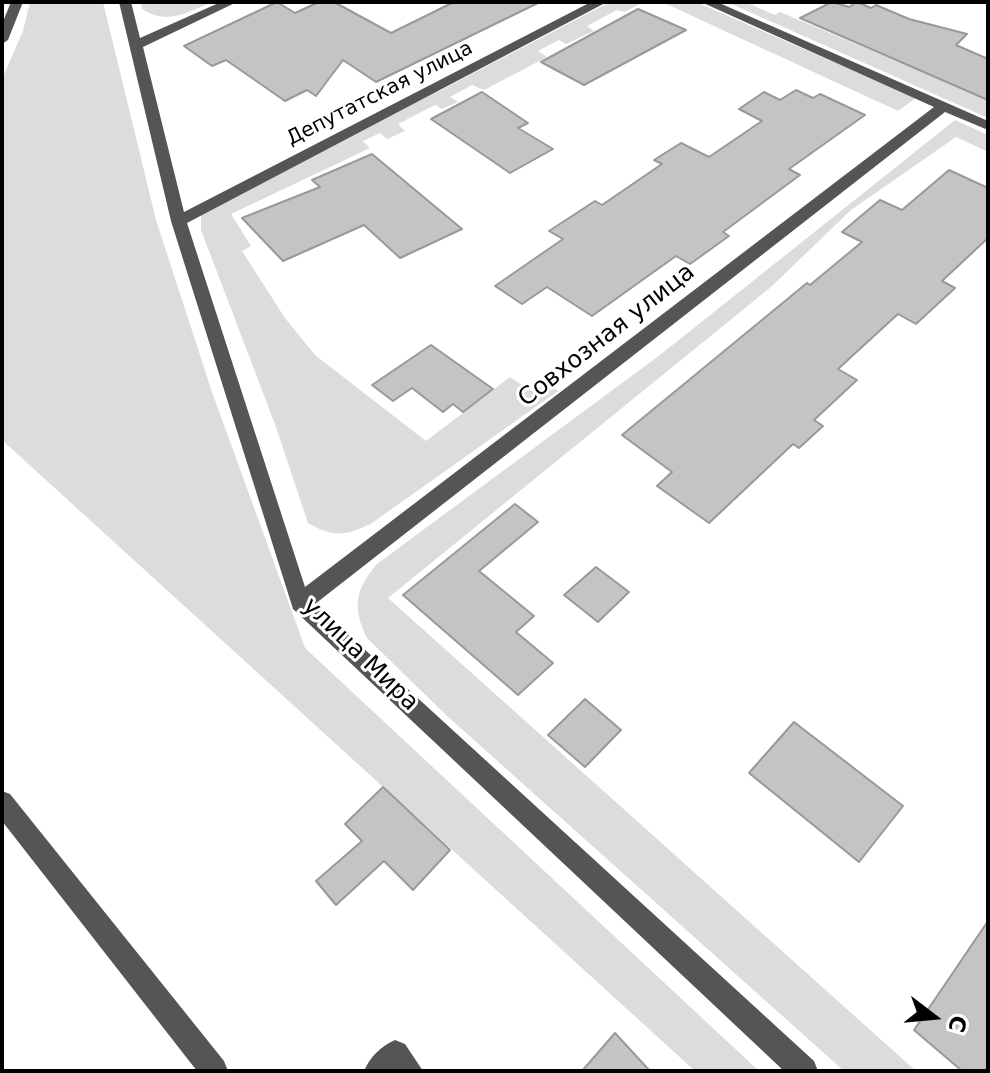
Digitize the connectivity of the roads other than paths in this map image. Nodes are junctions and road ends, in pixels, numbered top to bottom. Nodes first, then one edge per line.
1 (17, 2) edge
2 (125, 2) edge
3 (231, 2) edge
4 (601, 2) edge
5 (707, 2) edge
6 (2, 40) edge
7 (136, 45) junction
8 (944, 106) junction
9 (988, 126) edge
10 (179, 221) junction
11 (300, 603) junction
12 (2, 802) edge
13 (214, 1071) edge
14 (378, 1071) edge
15 (409, 1071) edge
16 (804, 1071) edge

1 - 6 street
2 - 7 street, улица Мира
3 - 7 street
4 - 10 street, Депутатская улица
5 - 8 street
7 - 10 street, улица Мира
8 - 9 street
8 - 11 street, Совхозная улица
10 - 11 street, улица Мира
11 - 16 street, улица Мира
12 - 13 street
14 - 15 street

